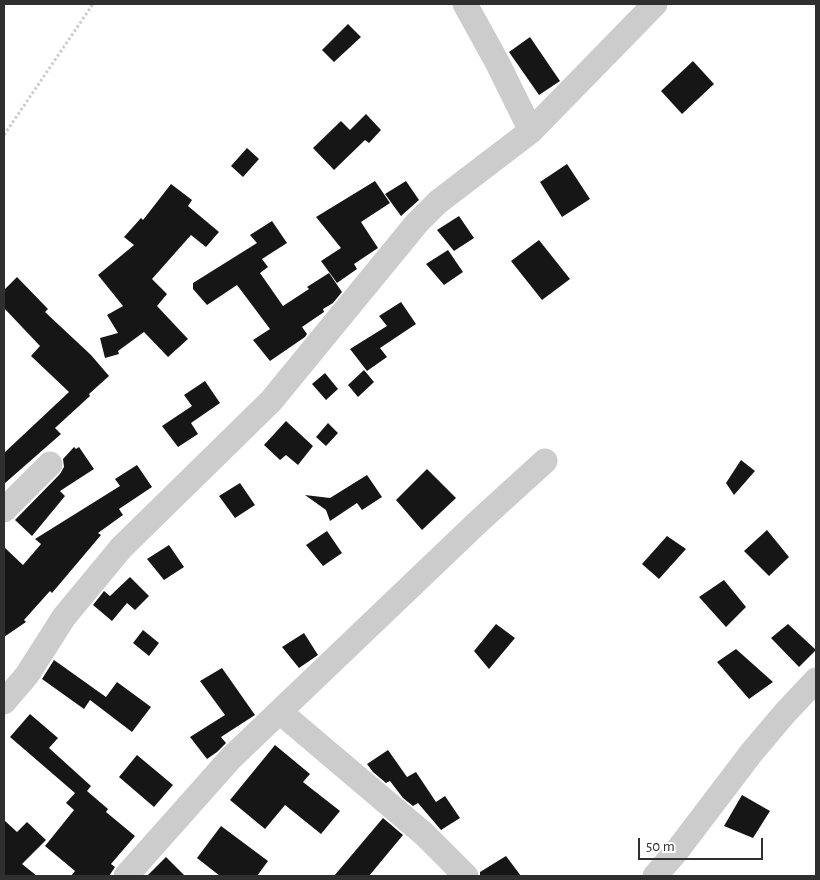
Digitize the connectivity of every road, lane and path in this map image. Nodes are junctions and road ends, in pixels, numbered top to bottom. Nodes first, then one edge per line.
1 (92, 4) edge
2 (465, 4) edge
3 (655, 4) edge
4 (531, 130) junction
5 (4, 135) edge
6 (545, 461) dead end
7 (50, 464) dead end
8 (4, 510) edge
9 (816, 680) edge
10 (4, 702) edge
11 (280, 712) junction
12 (126, 876) edge
13 (466, 876) edge
14 (655, 876) edge

1 - 5 path
2 - 4 street
3 - 4 street
4 - 10 street
6 - 11 street
7 - 8 street
9 - 14 street
11 - 12 street
11 - 13 street

